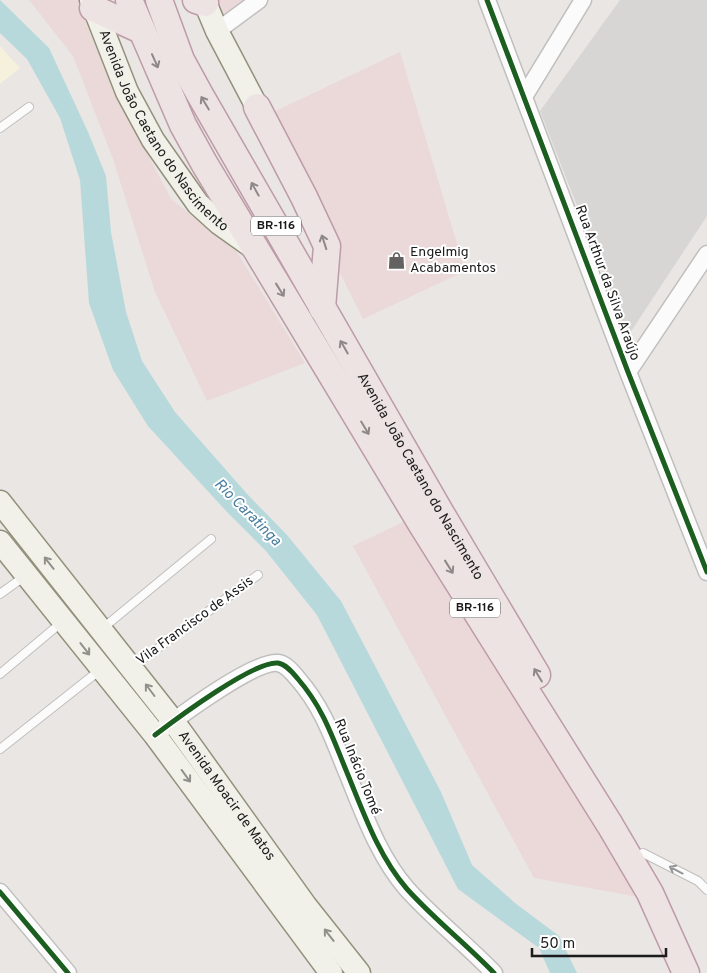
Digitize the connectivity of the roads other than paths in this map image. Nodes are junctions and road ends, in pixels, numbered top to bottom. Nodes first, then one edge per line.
1 (129, 0) edge
2 (159, 0) edge
3 (259, 0) edge
4 (487, 0) edge
5 (583, 0) edge
6 (202, 1) edge
7 (92, 4) edge
8 (141, 30) junction
9 (217, 30) junction
10 (524, 95) junction
11 (29, 107) dead end
12 (257, 107) junction
13 (0, 128) edge
14 (230, 144) junction
15 (204, 163) junction
16 (254, 248) junction
17 (707, 254) edge
18 (322, 308) junction
19 (628, 372) junction
20 (0, 502) edge
21 (210, 539) dead end
22 (0, 542) edge
23 (707, 572) edge
24 (26, 574) junction
25 (258, 575) dead end
26 (0, 594) edge
27 (64, 621) junction
28 (102, 630) junction
29 (132, 667) junction
30 (101, 669) junction
31 (0, 674) edge
32 (174, 721) junction
33 (155, 735) junction
34 (0, 749) edge
35 (643, 853) junction
36 (707, 890) edge
37 (0, 892) edge
38 (68, 973) edge
39 (331, 973) edge
40 (359, 973) edge
41 (494, 973) edge
42 (686, 973) edge
43 (706, 973) edge

1 - 8 highway, Avenida João Caetano do Nascimento / BR-116
14 -> 2 highway, Avenida João Caetano do Nascimento / BR-116
3 - 9 street
4 - 10 street, Rua Arthur da Silva Araújo
5 - 10 street
6 - 9 main road
7 - 8 highway
7 - 16 main road, Avenida João Caetano do Nascimento
8 -> 15 highway, Avenida João Caetano do Nascimento / BR-116
9 - 12 main road
10 - 19 street, Rua Arthur da Silva Araújo
11 - 13 lane
12 - 14 highway
18 -> 12 highway
14 - 15 highway
18 -> 14 highway, Avenida João Caetano do Nascimento / BR-116
15 - 16 highway, Avenida João Caetano do Nascimento / BR-116
16 -> 42 highway, Avenida João Caetano do Nascimento / BR-116
17 - 19 street
35 -> 18 highway, Avenida João Caetano do Nascimento / BR-116
19 - 23 street, Rua Arthur da Silva Araújo
28 -> 20 main road, Avenida Moacir de Matos
21 - 28 lane
22 - 24 main road, Avenida Moacir de Matos
24 - 26 lane
24 - 27 main road, Avenida Moacir de Matos
25 - 29 lane, Vila Francisco de Assis
27 -> 30 main road, Avenida Moacir de Matos
27 - 31 lane
28 - 29 main road, Avenida Moacir de Matos
32 -> 29 main road, Avenida Moacir de Matos
30 - 33 main road, Avenida Moacir de Matos
30 - 34 lane
32 - 33 street, Rua Inácio Tomé
40 -> 32 main road, Avenida Moacir de Matos
32 - 41 street, Rua Inácio Tomé
33 -> 39 main road, Avenida Moacir de Matos
36 -> 35 lane
35 - 43 highway, Avenida João Caetano do Nascimento / BR-116
37 - 38 street

